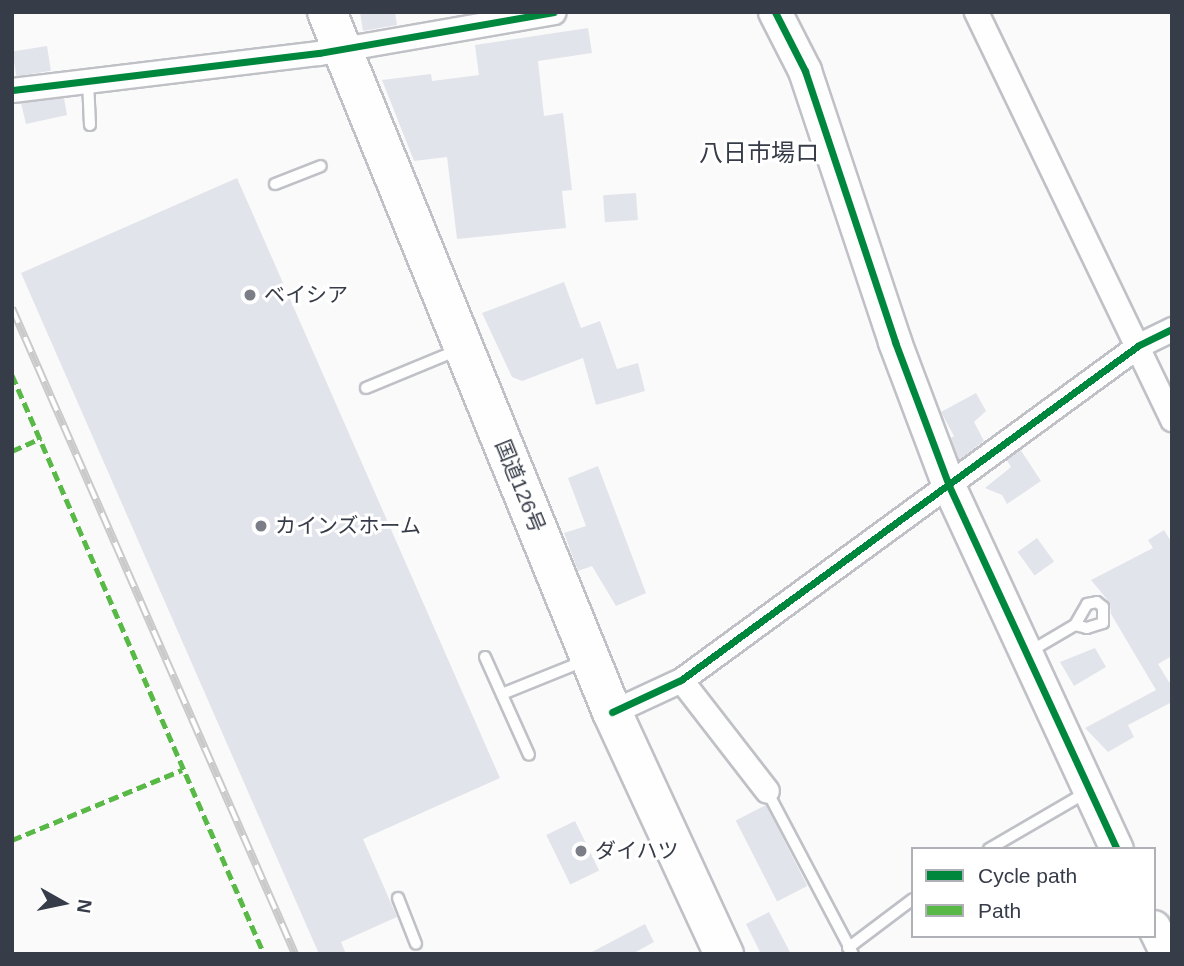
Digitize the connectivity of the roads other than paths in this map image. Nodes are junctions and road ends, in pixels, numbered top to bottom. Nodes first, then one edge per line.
1 (327, 12) edge
2 (553, 12) edge
3 (775, 12) edge
4 (976, 12) edge
5 (342, 49) junction
6 (88, 81) junction
7 (12, 90) edge
8 (90, 125) dead end
9 (321, 166) dead end
10 (275, 184) dead end
11 (1172, 329) edge
12 (1139, 345) junction
13 (463, 347) junction
14 (366, 388) dead end
15 (1172, 419) edge
16 (949, 486) junction
17 (1075, 625) dead end
18 (1027, 653) junction
19 (485, 657) dead end
20 (590, 659) junction
21 (681, 680) junction
22 (502, 694) junction
23 (612, 712) junction
24 (529, 755) dead end
25 (767, 791) joint
26 (1090, 791) junction
27 (992, 847) edge
28 (1116, 847) edge
29 (398, 898) dead end
30 (911, 900) edge
31 (1156, 931) edge
32 (416, 944) dead end
33 (850, 951) edge
34 (724, 954) edge
35 (1167, 954) edge

1 - 5 highway, 国道126号
2 - 5 street
3 - 16 street
4 - 12 street
5 - 6 street
5 - 13 highway, 国道126号
6 - 7 street
6 - 8 lane
9 - 10 lane
11 - 12 street
12 - 15 street
12 - 16 street
13 - 14 lane
13 - 20 highway, 国道126号
16 - 18 street
16 - 21 street
17 - 18 lane
18 - 26 street
19 - 22 lane
20 - 22 lane
20 - 23 highway, 国道126号
21 - 23 street
21 - 25 street
22 - 24 lane
23 - 34 highway, 国道126号
25 - 33 lane
26 - 27 lane
26 - 28 street
29 - 32 lane
30 - 33 lane
31 - 35 street

